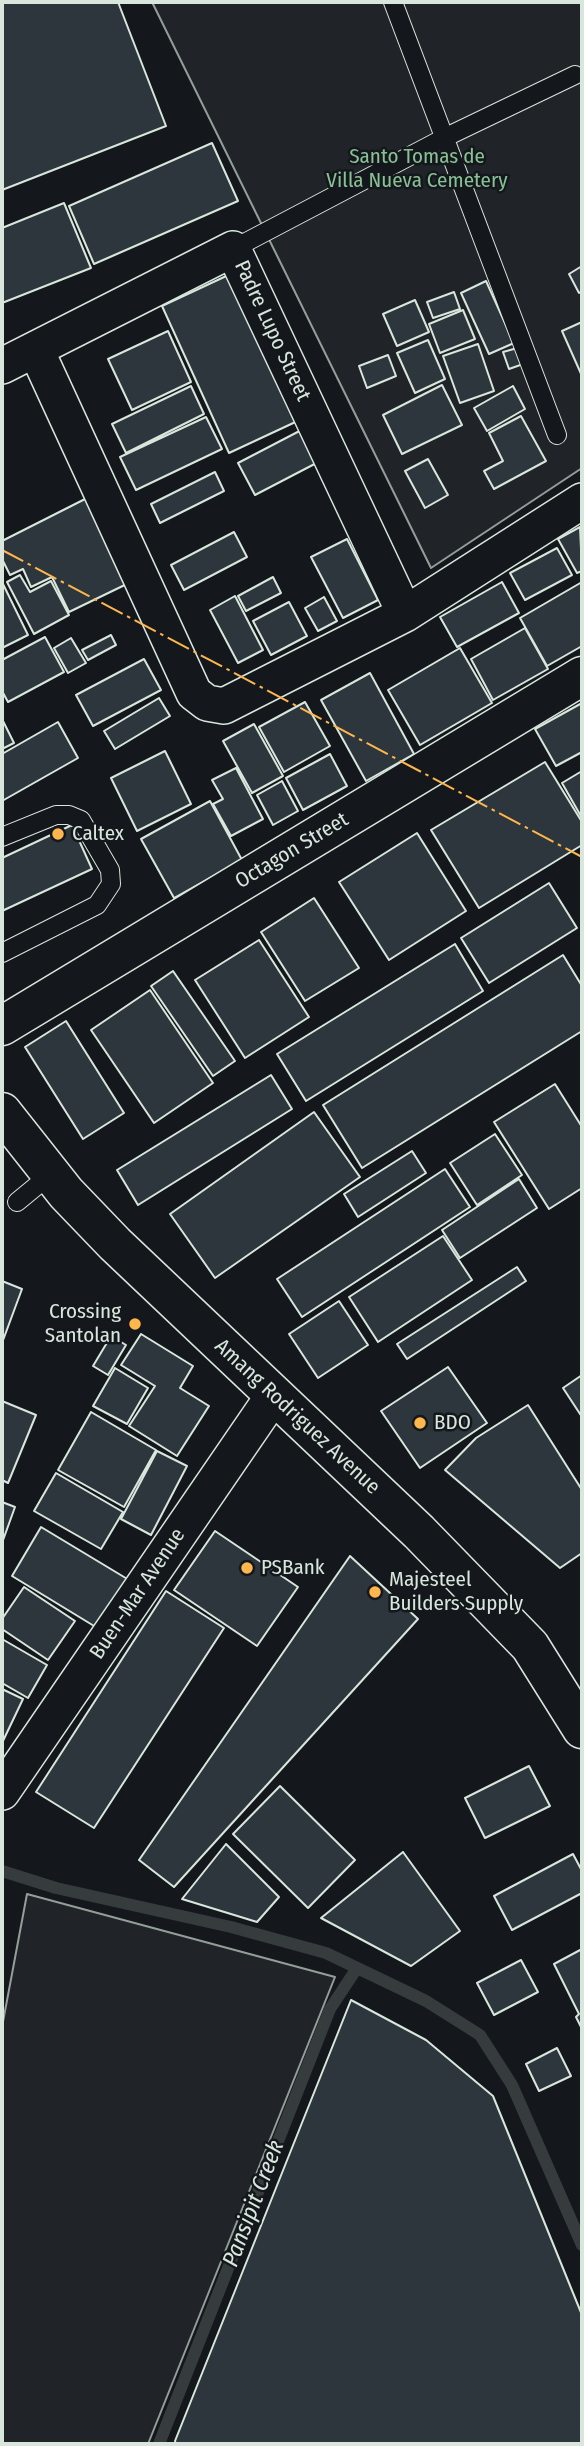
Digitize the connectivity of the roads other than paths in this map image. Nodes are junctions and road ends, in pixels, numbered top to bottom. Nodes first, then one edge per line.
1 (393, 2) edge
2 (575, 75) dead end
3 (446, 137) junction
4 (233, 249) junction
5 (36, 351) junction
6 (2, 366) edge
7 (557, 435) dead end
8 (582, 501) edge
9 (405, 614) junction
10 (582, 676) edge
11 (2, 837) edge
12 (2, 953) edge
13 (2, 1026) edge
14 (2, 1112) edge
15 (51, 1174) junction
16 (17, 1202) dead end
17 (274, 1395) junction
18 (582, 1729) edge
19 (2, 1792) edge

1 - 3 lane
2 - 3 lane
3 - 4 lane
3 - 7 lane
4 - 5 street, Padre Lupo Street
4 - 9 street, Padre Lupo Street
5 - 6 street, Padre Lupo Street
5 - 9 street
8 - 9 street
10 - 13 main road, Octagon Street
11 - 12 lane
14 - 15 main road, Amang Rodriguez Avenue
15 - 16 lane
15 - 17 main road, Amang Rodriguez Avenue
17 - 18 main road, Amang Rodriguez Avenue
17 - 19 street, Buen-Mar Avenue

